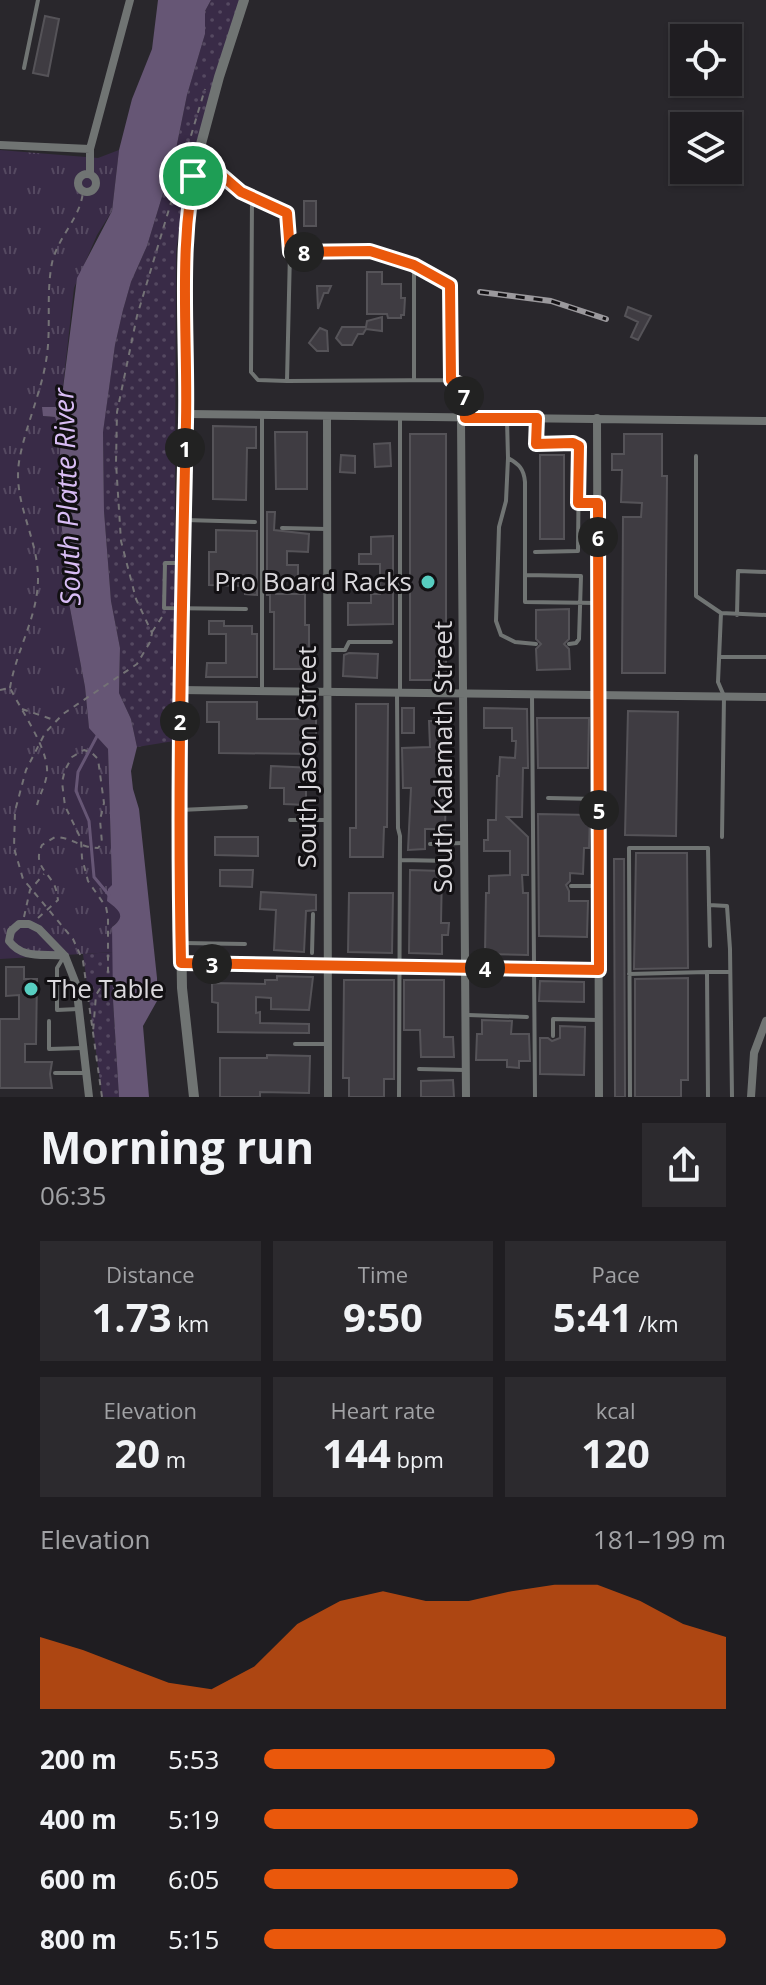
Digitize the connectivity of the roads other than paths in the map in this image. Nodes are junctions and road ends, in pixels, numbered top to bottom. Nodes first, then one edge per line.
1 (38, 0) edge
2 (130, 0) edge
3 (244, 0) edge
4 (24, 68) dead end
5 (0, 145) edge
6 (90, 149) junction
7 (198, 155) junction
8 (90, 173) junction
9 (252, 198) junction
10 (290, 252) junction
11 (414, 265) junction
12 (414, 380) junction
13 (451, 380) junction
14 (287, 381) junction
15 (186, 414) junction
16 (262, 416) junction
17 (327, 416) junction
18 (400, 417) junction
19 (463, 418) junction
20 (507, 418) junction
21 (537, 418) junction
22 (597, 418) junction
23 (766, 421) edge
24 (696, 456) dead end
25 (508, 458) junction
26 (578, 503) junction
27 (598, 503) junction
28 (184, 520) junction
29 (255, 522) dead end
30 (282, 528) dead end
31 (327, 529) junction
32 (535, 552) dead end
33 (183, 563) junction
34 (766, 572) edge
35 (525, 575) junction
36 (581, 603) junction
37 (598, 603) junction
38 (182, 608) junction
39 (246, 609) dead end
40 (721, 613) junction
41 (737, 615) junction
42 (766, 615) edge
43 (391, 642) dead end
44 (536, 644) dead end
45 (569, 644) dead end
46 (327, 650) junction
47 (719, 657) junction
48 (766, 657) edge
49 (180, 690) junction
50 (262, 690) junction
51 (327, 691) junction
52 (399, 692) junction
53 (463, 693) junction
54 (532, 694) junction
55 (599, 694) junction
56 (724, 696) junction
57 (766, 697) edge
58 (548, 798) dead end
59 (599, 799) junction
60 (246, 807) dead end
61 (179, 810) junction
62 (290, 820) dead end
63 (327, 820) junction
64 (722, 837) dead end
65 (464, 843) junction
66 (430, 844) dead end
67 (400, 860) junction
68 (451, 861) dead end
69 (571, 886) dead end
70 (599, 886) junction
71 (709, 905) junction
72 (313, 914) dead end
73 (180, 943) junction
74 (245, 944) dead end
75 (710, 946) dead end
76 (312, 953) dead end
77 (65, 956) junction
78 (181, 963) junction
79 (328, 966) junction
80 (399, 967) junction
81 (465, 968) junction
82 (534, 969) junction
83 (599, 970) junction
84 (707, 972) junction
85 (730, 972) junction
86 (629, 974) junction
87 (78, 1009) junction
88 (465, 1015) junction
89 (527, 1017) dead end
90 (599, 1020) junction
91 (49, 1021) dead end
92 (766, 1021) edge
93 (553, 1036) dead end
94 (295, 1044) dead end
95 (328, 1044) junction
96 (83, 1048) junction
97 (419, 1069) dead end
98 (465, 1070) junction
99 (55, 1073) dead end
100 (86, 1073) junction
101 (89, 1097) edge
102 (194, 1097) edge
103 (328, 1097) edge
104 (399, 1097) edge
105 (466, 1097) edge
106 (535, 1097) edge
107 (599, 1097) edge
108 (630, 1097) edge
109 (708, 1097) edge
110 (732, 1097) edge
111 (751, 1097) edge

1 - 4 lane
2 - 6 street
3 - 7 street
5 - 6 street
6 - 8 street
7 - 9 lane
7 - 15 street
8 - 8 street
9 - 10 lane
9 - 14 lane
10 - 11 lane
10 - 14 lane
11 - 12 lane
11 - 13 lane
12 - 13 lane
12 - 14 lane
13 - 19 lane
15 - 16 street
15 - 28 street
16 - 17 street
16 - 50 lane
17 - 18 street
17 - 31 street, South Jason Street
18 - 19 street
18 - 52 lane
19 - 20 street
19 - 53 street, South Kalamath Street
20 - 21 street
20 - 25 lane
21 - 22 street
21 - 26 lane
22 - 23 street
22 - 27 street
24 - 40 lane
25 - 35 lane
25 - 44 lane
26 - 27 lane
26 - 32 lane
27 - 37 street
28 - 29 lane
28 - 33 street
30 - 31 lane
31 - 46 street, South Jason Street
33 - 38 street
33 - 38 lane
34 - 41 lane
35 - 36 lane
35 - 36 lane
36 - 37 lane
36 - 45 lane
37 - 55 street
38 - 39 lane
38 - 49 street
40 - 41 lane
40 - 47 lane
41 - 42 lane
43 - 46 lane
46 - 51 street, South Jason Street
47 - 48 lane
47 - 56 lane
49 - 50 street
49 - 61 street
50 - 51 street
51 - 52 street
51 - 63 street, South Jason Street
52 - 53 street
52 - 67 lane
53 - 54 street
53 - 65 street, South Kalamath Street
54 - 55 street
54 - 82 lane
55 - 56 street
55 - 59 street
56 - 57 street
56 - 64 lane
58 - 59 lane
59 - 70 street
60 - 61 lane
61 - 73 street
62 - 63 lane
63 - 79 street, South Jason Street
65 - 66 lane
65 - 81 street, South Kalamath Street
67 - 68 lane
67 - 80 lane
69 - 70 lane
70 - 83 street
71 - 75 lane
71 - 85 lane
71 - 86 lane
72 - 76 lane
73 - 74 lane
73 - 78 street
77 - 77 street
77 - 87 street
77 - 87 lane
78 - 79 street
78 - 102 street
79 - 80 street
79 - 95 street, South Jason Street
80 - 81 street
80 - 104 lane
81 - 82 street
81 - 88 street, South Kalamath Street
82 - 83 street
82 - 106 lane
83 - 90 street
84 - 85 lane
84 - 86 lane
84 - 109 lane
85 - 110 lane
86 - 108 lane
87 - 96 street
88 - 89 lane
88 - 98 street, South Kalamath Street
90 - 93 lane
90 - 107 street
91 - 96 lane
92 - 111 street
94 - 95 lane
95 - 103 street, South Jason Street
96 - 100 street
97 - 98 lane
98 - 105 street, South Kalamath Street
99 - 100 lane
100 - 101 street

